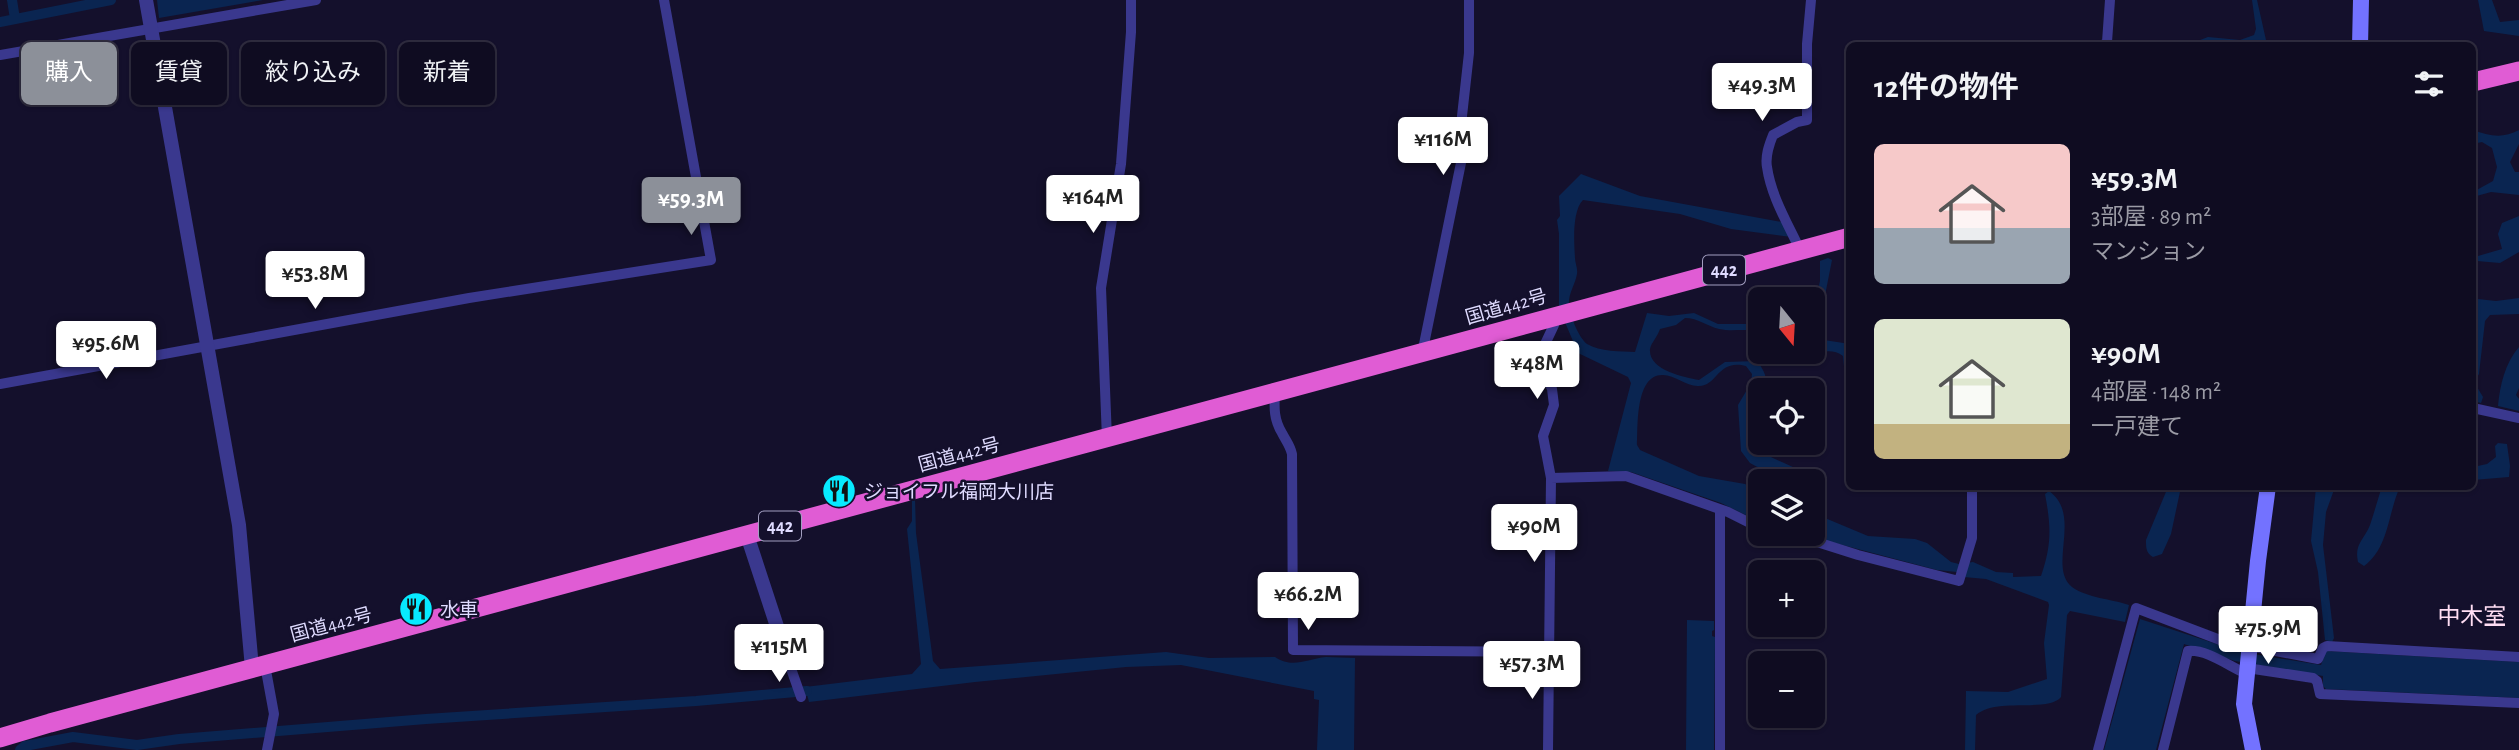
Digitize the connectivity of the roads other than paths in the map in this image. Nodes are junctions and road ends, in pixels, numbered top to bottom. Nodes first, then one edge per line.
1 (146, 0) edge
2 (316, 0) edge
3 (664, 0) edge
4 (1131, 0) edge
5 (1469, 0) edge
6 (1811, 0) edge
7 (2110, 0) edge
8 (2361, 0) edge
9 (150, 23) junction
10 (2107, 42) edge
11 (2360, 42) edge
12 (0, 55) edge
13 (2519, 71) edge
14 (2476, 81) edge
15 (1846, 238) edge
16 (1800, 250) junction
17 (1555, 316) junction
18 (207, 348) junction
19 (1422, 354) junction
20 (0, 384) edge
21 (1275, 394) junction
22 (2476, 409) edge
23 (2519, 418) edge
24 (1107, 439) junction
25 (1550, 478) junction
26 (1972, 490) edge
27 (2268, 490) edge
28 (1720, 510) junction
29 (1748, 523) edge
30 (747, 535) junction
31 (1825, 545) edge
32 (1547, 652) junction
33 (2519, 657) edge
34 (788, 660) joint
35 (2248, 660) junction
36 (259, 667) junction
37 (801, 697) dead end
38 (2519, 702) edge
39 (0, 738) edge
40 (267, 750) edge
41 (1548, 750) edge
42 (1720, 750) edge
43 (2098, 750) edge
44 (2163, 750) edge
45 (2253, 750) edge

1 - 9 street
2 - 9 street
3 - 18 street
4 - 24 street
5 - 19 street
6 - 16 street
7 - 10 street
8 - 11 main road
9 - 12 street
9 - 18 street
13 - 14 highway
15 - 16 highway, 国道442号 / 442
16 - 17 highway, 国道442号 / 442
17 - 19 highway, 国道442号 / 442
17 - 25 street
18 - 20 street
18 - 36 street
19 - 21 highway, 国道442号 / 442
21 - 24 highway, 国道442号 / 442
21 - 32 street
22 - 23 street
24 - 30 highway, 国道442号 / 442
25 - 28 street
25 - 32 street
26 - 31 street
27 - 35 main road
28 - 29 street
28 - 42 street
30 - 34 street
30 - 36 highway, 国道442号 / 442
32 - 41 street
33 - 35 street
34 - 37 street
35 - 38 street
35 - 43 street
35 - 44 street
35 - 45 main road
36 - 39 highway, 国道442号 / 442
36 - 40 street

